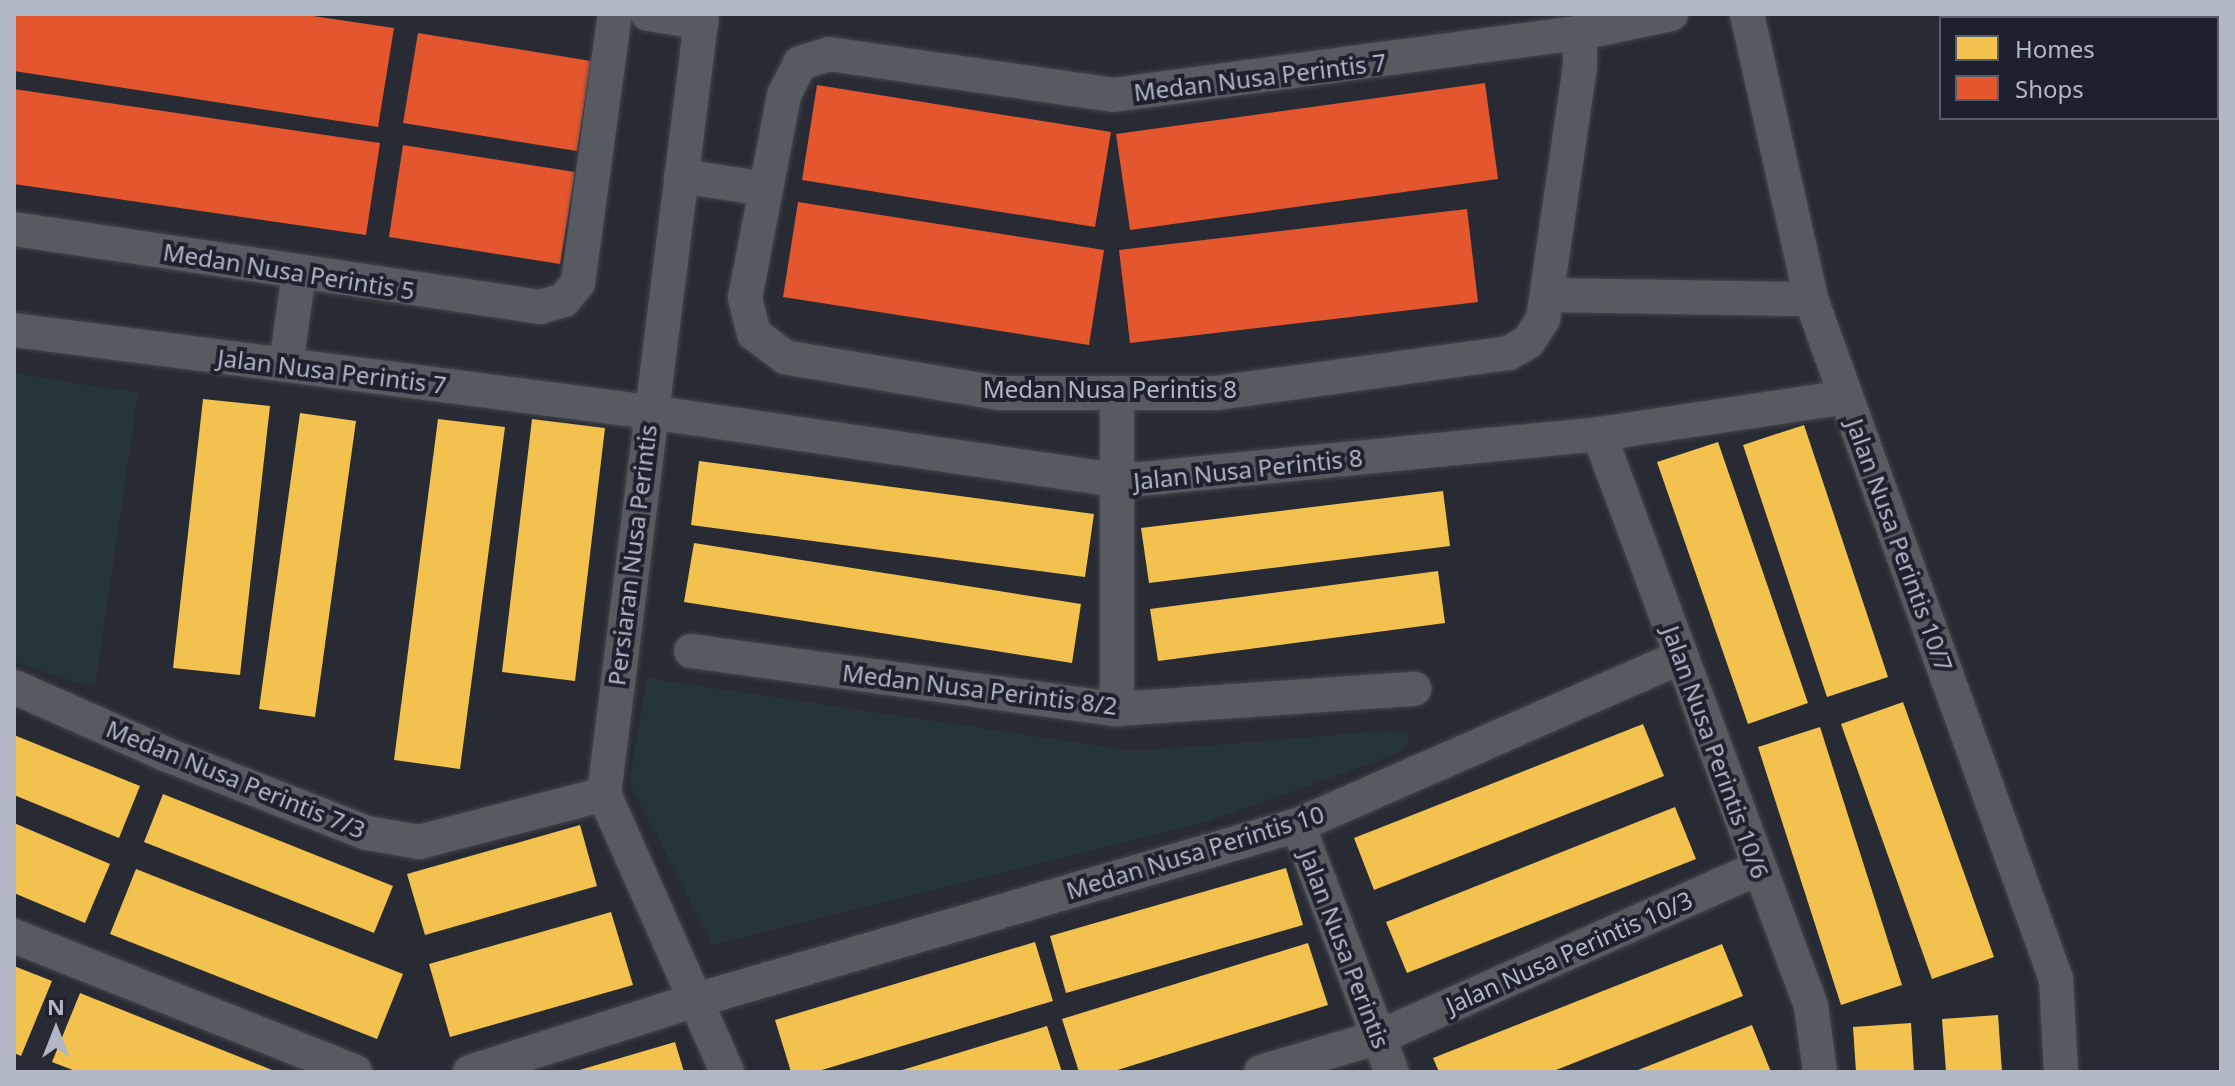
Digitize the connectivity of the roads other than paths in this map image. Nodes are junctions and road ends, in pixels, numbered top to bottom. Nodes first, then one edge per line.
1 (615, 14) edge
2 (648, 14) edge
3 (1671, 14) edge
4 (1747, 14) edge
5 (701, 18) edge
6 (1580, 33) junction
7 (681, 176) junction
8 (766, 189) junction
9 (14, 229) edge
10 (299, 273) junction
11 (1811, 299) junction
12 (1545, 307) junction
13 (14, 330) edge
14 (286, 365) junction
15 (1117, 393) junction
16 (1846, 397) junction
17 (650, 412) junction
18 (1599, 434) junction
19 (1121, 481) junction
20 (691, 651) dead end
21 (1681, 657) junction
22 (14, 687) edge
23 (1414, 689) dead end
24 (1117, 709) junction
25 (604, 794) junction
26 (1298, 825) junction
27 (1758, 868) junction
28 (14, 936) edge
29 (693, 1001) junction
30 (1379, 1037) junction
31 (355, 1072) edge
32 (470, 1072) edge
33 (727, 1072) edge
34 (1261, 1072) edge
35 (1392, 1072) edge
36 (1820, 1072) edge
37 (2061, 1072) edge

1 - 10 street, Medan Nusa Perintis 5
2 - 5 street
3 - 6 street
4 - 11 street, Jalan Nusa Perintis 10/7
5 - 7 street, Persiaran Nusa Perintis
6 - 8 street, Medan Nusa Perintis 7
6 - 12 street
7 - 8 street
7 - 17 street, Persiaran Nusa Perintis
8 - 15 street, Medan Nusa Perintis 8
9 - 10 street, Medan Nusa Perintis 5
10 - 14 street
11 - 12 street
11 - 16 street, Jalan Nusa Perintis 10/7
12 - 15 street, Medan Nusa Perintis 8
13 - 14 street, Jalan Nusa Perintis 7
14 - 17 street, Jalan Nusa Perintis 7
15 - 19 street
16 - 18 street, Jalan Nusa Perintis 8
16 - 37 street, Jalan Nusa Perintis 10/7
17 - 19 street, Jalan Nusa Perintis 8
17 - 25 street, Persiaran Nusa Perintis
18 - 19 street, Jalan Nusa Perintis 8
18 - 21 street, Jalan Nusa Perintis 10/6
19 - 24 street
20 - 24 street, Medan Nusa Perintis 8/2
21 - 26 street, Medan Nusa Perintis 10
21 - 27 street, Jalan Nusa Perintis 10/6
22 - 25 street, Medan Nusa Perintis 7/3
23 - 24 street, Medan Nusa Perintis 8/2
25 - 29 street
26 - 29 street, Medan Nusa Perintis 10
26 - 30 street, Jalan Nusa Perintis
27 - 30 street, Jalan Nusa Perintis 10/3
27 - 36 street, Jalan Nusa Perintis 10/6
28 - 31 street
29 - 32 street, Medan Nusa Perintis 10
29 - 33 street
30 - 34 street, Jalan Nusa Perintis 10/3
30 - 35 street, Jalan Nusa Perintis

